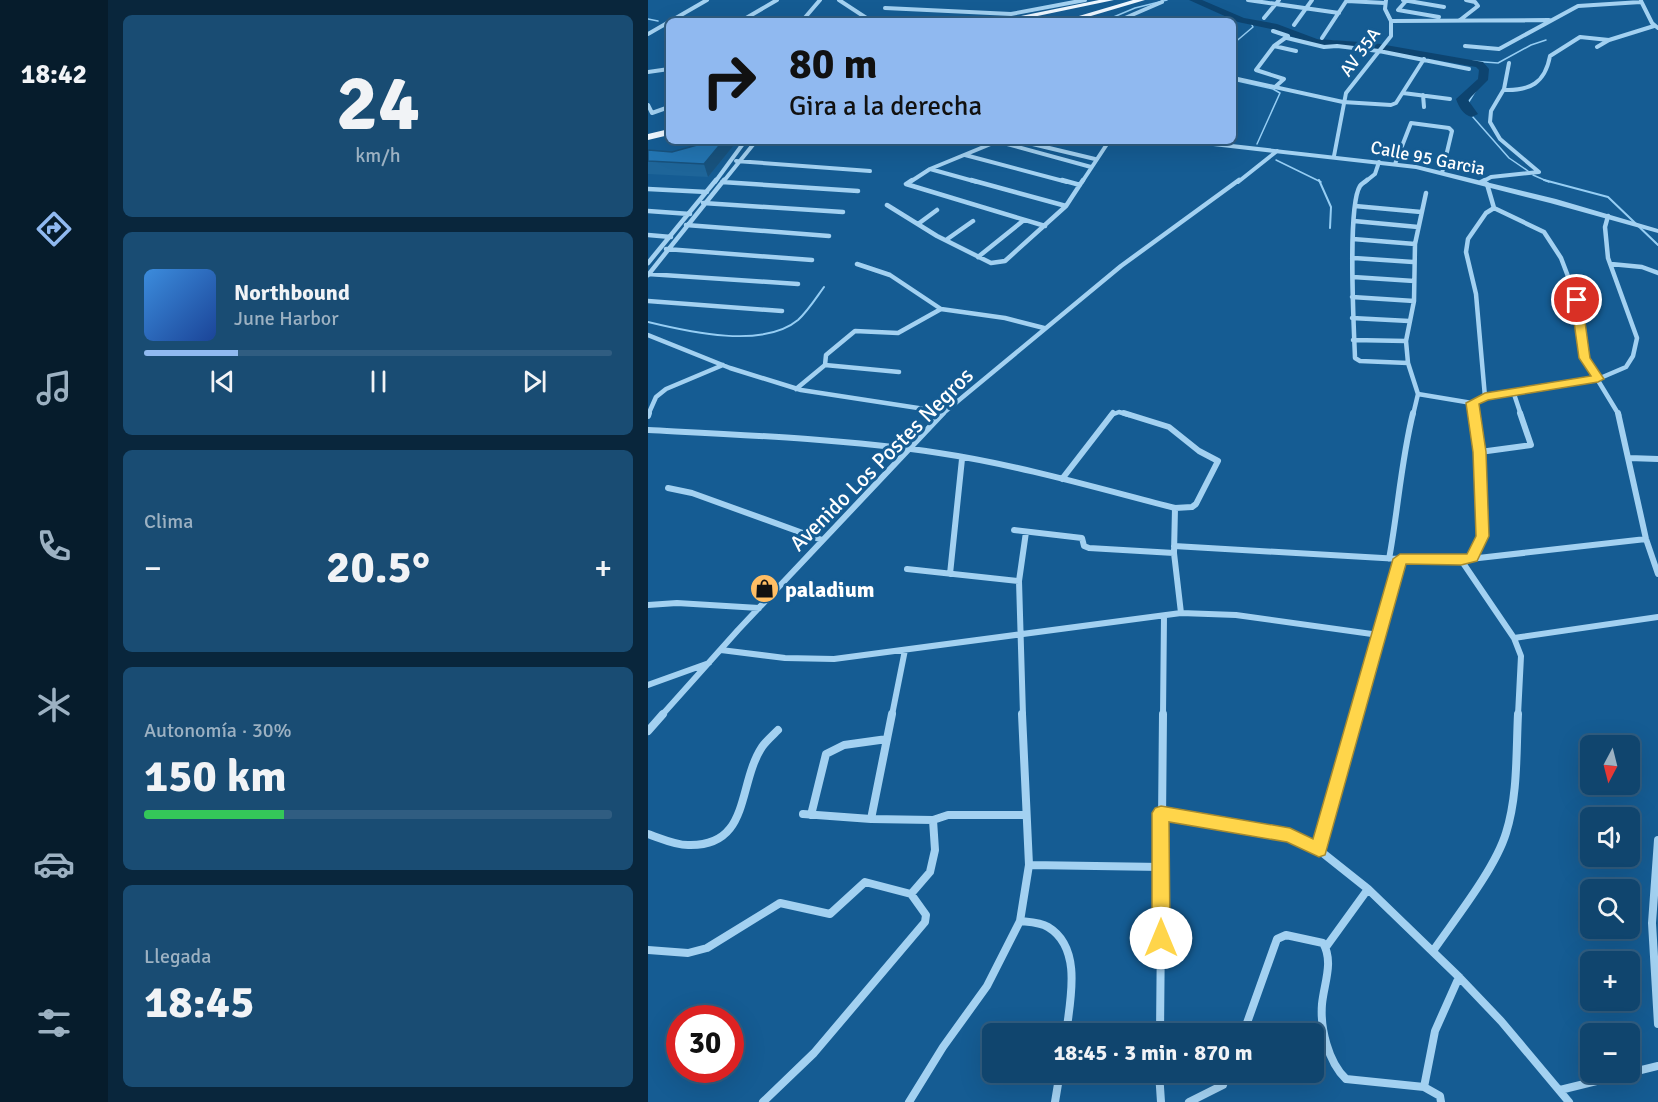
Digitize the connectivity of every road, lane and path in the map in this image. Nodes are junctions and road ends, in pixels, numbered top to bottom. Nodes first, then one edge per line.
1 (707, 0) edge
2 (777, 0) edge
3 (820, 0) edge
4 (839, 0) edge
5 (1085, 0) edge
6 (1110, 0) edge
7 (1124, 0) edge
8 (1142, 0) edge
9 (1248, 0) edge
10 (1312, 0) edge
11 (1347, 0) edge
12 (1404, 0) edge
13 (1466, 0) edge
14 (1386, 1) edge
15 (1641, 1) edge
16 (1162, 2) dead end
17 (1278, 2) edge
18 (1444, 7) dead end
19 (885, 8) dead end
20 (1306, 8) junction
21 (1339, 13) junction
22 (1439, 17) dead end
23 (674, 18) edge
24 (746, 18) edge
25 (805, 18) edge
26 (866, 18) edge
27 (1017, 18) edge
28 (1059, 18) edge
29 (1077, 18) edge
30 (1098, 18) edge
31 (1125, 18) edge
32 (1264, 18) dead end
33 (1553, 20) junction
34 (1391, 21) junction
35 (1460, 21) junction
36 (1534, 21) junction
37 (666, 22) edge
38 (1294, 25) dead end
39 (1540, 27) junction
40 (1656, 27) edge
41 (648, 28) edge
42 (655, 28) junction
43 (1273, 31) dead end
44 (648, 34) edge
45 (1287, 38) junction
46 (1322, 38) dead end
47 (1610, 39) junction
48 (1274, 46) junction
49 (1465, 46) dead end
50 (1597, 47) dead end
51 (1381, 48) junction
52 (1296, 51) dead end
53 (1424, 59) junction
54 (1509, 63) dead end
55 (666, 69) edge
56 (1469, 69) dead end
57 (648, 72) edge
58 (1236, 79) edge
59 (1275, 87) junction
60 (1504, 90) junction
61 (1403, 93) junction
62 (1423, 95) junction
63 (1450, 99) dead end
64 (1343, 102) junction
65 (648, 105) edge
66 (1424, 107) dead end
67 (666, 108) edge
68 (666, 126) edge
69 (648, 131) edge
70 (666, 134) edge
71 (648, 138) edge
72 (743, 144) edge
73 (753, 144) edge
74 (990, 144) edge
75 (1008, 144) edge
76 (1032, 144) edge
77 (1107, 144) edge
78 (1214, 144) edge
79 (1277, 151) junction
80 (964, 155) junction
81 (1334, 156) junction
82 (1095, 159) junction
83 (732, 161) junction
84 (739, 161) junction
85 (1379, 162) junction
86 (1395, 164) junction
87 (1091, 167) junction
88 (930, 169) junction
89 (870, 171) dead end
90 (1442, 173) junction
91 (715, 181) junction
92 (722, 182) junction
93 (1484, 183) junction
94 (1080, 185) junction
95 (648, 189) edge
96 (858, 191) dead end
97 (706, 192) junction
98 (714, 193) junction
99 (1426, 193) dead end
100 (698, 202) junction
101 (705, 203) junction
102 (887, 205) dead end
103 (1355, 206) junction
104 (1066, 207) junction
105 (1494, 208) junction
106 (938, 210) dead end
107 (648, 212) edge
108 (1421, 212) junction
109 (843, 213) dead end
110 (688, 214) junction
111 (696, 214) junction
112 (1608, 216) junction
113 (1024, 220) junction
114 (973, 221) dead end
115 (1354, 221) junction
116 (918, 224) junction
117 (680, 225) junction
118 (687, 226) junction
119 (1046, 226) junction
120 (1418, 227) junction
121 (1658, 231) edge
122 (648, 235) edge
123 (829, 236) dead end
124 (670, 237) junction
125 (678, 237) junction
126 (1353, 239) junction
127 (946, 240) junction
128 (1415, 244) junction
129 (660, 248) junction
130 (669, 249) junction
131 (978, 257) junction
132 (1354, 258) junction
133 (812, 260) dead end
134 (648, 262) edge
135 (658, 262) junction
136 (1413, 262) junction
137 (856, 264) dead end
138 (1611, 264) junction
139 (1658, 273) edge
140 (648, 274) edge
141 (1353, 277) junction
142 (1414, 281) junction
143 (798, 284) dead end
144 (1352, 297) junction
145 (648, 301) edge
146 (1414, 302) junction
147 (941, 309) junction
148 (782, 311) dead end
149 (1352, 318) junction
150 (1409, 321) junction
151 (1044, 328) junction
152 (648, 335) edge
153 (1353, 340) junction
154 (1406, 341) junction
155 (1408, 363) junction
156 (723, 365) junction
157 (825, 365) junction
158 (899, 372) dead end
159 (1598, 379) junction
160 (796, 388) junction
161 (1513, 392) junction
162 (1418, 394) junction
163 (1485, 397) junction
164 (1472, 403) junction
165 (944, 412) junction
166 (648, 416) edge
167 (648, 430) edge
168 (909, 449) junction
169 (1480, 452) junction
170 (1629, 458) junction
171 (963, 459) junction
172 (1658, 459) edge
173 (1062, 479) junction
174 (668, 488) dead end
175 (1175, 508) junction
176 (1014, 530) dead end
177 (1026, 532) junction
178 (1646, 539) junction
179 (822, 540) junction
180 (1174, 549) junction
181 (1389, 558) junction
182 (1472, 558) junction
183 (1400, 559) junction
184 (1461, 560) junction
185 (907, 569) dead end
186 (1657, 572) edge
187 (950, 574) junction
188 (1019, 581) junction
189 (648, 605) edge
190 (759, 608) junction
191 (1181, 613) junction
192 (1164, 616) junction
193 (1658, 617) edge
194 (1020, 634) junction
195 (1379, 635) junction
196 (1514, 638) junction
197 (721, 650) junction
198 (905, 650) junction
199 (710, 662) junction
200 (648, 685) edge
201 (648, 730) edge
202 (778, 730) dead end
203 (887, 739) junction
204 (1161, 813) junction
205 (1026, 815) junction
206 (871, 819) junction
207 (933, 820) junction
208 (648, 834) edge
209 (1658, 840) edge
210 (1319, 850) junction
211 (1029, 865) junction
212 (1162, 867) junction
213 (1368, 889) junction
214 (910, 894) junction
215 (1020, 921) junction
216 (1326, 947) junction
217 (648, 950) edge
218 (1433, 951) junction
219 (1459, 977) junction
220 (1067, 1023) edge
221 (1160, 1023) edge
222 (1247, 1023) edge
223 (1658, 1024) edge
224 (1658, 1066) edge
225 (1058, 1083) edge
226 (1160, 1083) edge
227 (1223, 1083) edge
228 (1424, 1087) junction
229 (1560, 1090) junction
230 (763, 1102) edge
231 (909, 1102) edge
232 (1055, 1102) edge
233 (1161, 1102) edge
234 (1189, 1102) edge
235 (1441, 1102) edge
236 (1569, 1102) edge

1 - 23 street
2 - 24 street
3 - 25 street
4 - 26 street
5 - 19 street
6 - 27 main road
7 - 28 main road
8 - 29 main road
8 - 30 main road
9 - 17 street
10 - 20 street
11 - 14 street
11 - 21 street
12 - 18 street
12 - 22 street
13 - 35 street
14 - 34 street, AV 35A
15 - 33 street
15 - 40 street
16 - 31 street
17 - 20 street
17 - 32 street
20 - 21 street
20 - 38 street
21 - 46 street
33 - 36 street
33 - 39 street
34 - 35 street
34 - 51 street, AV 35A
35 - 36 street
36 - 39 street
37 - 42 street
39 - 49 street
40 - 47 street
41 - 42 street
42 - 44 street
43 - 45 street
45 - 48 street
45 - 51 street
47 - 50 street
47 - 60 street
48 - 52 street
48 - 59 street
51 - 53 street
51 - 64 street, AV 35A
53 - 56 street
53 - 61 street
54 - 60 street
55 - 57 street
58 - 59 street
59 - 64 street
60 - 93 street
61 - 62 street
61 - 64 street
62 - 63 street
62 - 66 street
64 - 81 street, AV 35A
65 - 67 street
68 - 69 main road
70 - 71 main road
72 - 83 street
73 - 84 street
74 - 80 street
75 - 87 street
76 - 82 street
77 - 82 street
78 - 79 street, Calle 95 Garcia
79 - 81 street, Calle 95 Garcia
79 - 151 street, Avenido Los Postes Negros
80 - 88 street
80 - 94 street
81 - 85 street, Calle 95 Garcia
82 - 87 street
83 - 84 street
83 - 91 street
84 - 89 street
84 - 92 street
85 - 86 street, Calle 95 Garcia
85 - 103 street
86 - 90 street, Calle 95 Garcia
86 - 90 street
87 - 94 street
88 - 104 street
88 - 113 street
90 - 93 street, Calle 95 Garcia
91 - 92 street
91 - 97 street
92 - 96 street
92 - 98 street
93 - 105 street
93 - 112 street, Calle 95 Garcia
94 - 104 street
95 - 97 street
97 - 98 street
97 - 100 street
98 - 101 street
99 - 108 street
100 - 101 street
100 - 110 street
101 - 109 street
101 - 111 street
102 - 116 street
103 - 108 street
103 - 115 street
104 - 119 street
105 - 159 street
105 - 163 street
106 - 116 street
107 - 110 street
108 - 120 street
110 - 111 street
110 - 117 street
111 - 118 street
112 - 121 street, Calle 95 Garcia
112 - 138 street
113 - 119 street
113 - 131 street
114 - 127 street
115 - 120 street
115 - 126 street
116 - 127 street
117 - 118 street
117 - 124 street
118 - 123 street
118 - 125 street
119 - 131 street
120 - 128 street
122 - 124 street
124 - 125 street
124 - 129 street
125 - 130 street
126 - 128 street
126 - 132 street
127 - 131 street
128 - 136 street
129 - 130 street
129 - 134 street
130 - 133 street
130 - 135 street
132 - 136 street
132 - 141 street
134 - 135 street
135 - 140 street
136 - 142 street
137 - 147 street
138 - 139 street
138 - 159 street
140 - 143 street
141 - 142 street
141 - 144 street
142 - 146 street
144 - 146 street
144 - 149 street
145 - 148 street
146 - 150 street
147 - 151 street
147 - 157 street
149 - 150 street
149 - 153 street
150 - 154 street
151 - 165 street, Avenido Los Postes Negros
152 - 156 street
153 - 154 street
153 - 155 street
154 - 155 street
155 - 162 street
156 - 160 street
156 - 166 street
157 - 158 street
157 - 160 street
159 - 161 street
159 - 170 street
160 - 165 street
161 - 163 street
161 - 169 street
162 - 164 street
162 - 181 street
163 - 164 street
164 - 169 street
165 - 168 street, Avenido Los Postes Negros
167 - 168 street
168 - 171 street
168 - 179 street, Avenido Los Postes Negros
169 - 182 street
170 - 172 street
170 - 178 street
171 - 173 street
171 - 187 street
173 - 175 street
173 - 175 street
174 - 179 street
175 - 180 street
176 - 177 street
177 - 180 street
177 - 188 street
178 - 182 street
178 - 186 street
179 - 190 street, Avenido Los Postes Negros
180 - 181 street
180 - 191 street
181 - 183 street
182 - 184 street
183 - 184 street
183 - 195 street
184 - 196 street
185 - 187 street
187 - 188 street
188 - 194 street
189 - 190 street
190 - 197 street, Avenido Los Postes Negros
191 - 192 street
191 - 195 street
192 - 194 street
192 - 204 street
193 - 196 street
194 - 198 street
194 - 205 street
195 - 210 street
196 - 218 street
197 - 198 street
197 - 199 street, Avenido Los Postes Negros
198 - 203 street
199 - 200 street
199 - 201 street, Avenido Los Postes Negros
202 - 208 street
203 - 206 street
203 - 206 street
204 - 210 street
204 - 212 street
205 - 207 street
205 - 211 street
206 - 207 street
207 - 214 street
209 - 223 street
210 - 213 street
211 - 212 street
211 - 215 street
212 - 221 street
213 - 216 street
213 - 218 street
214 - 217 street
214 - 230 street
215 - 220 street
215 - 231 street
216 - 222 street
216 - 228 street
218 - 219 street
219 - 228 street
219 - 229 street
224 - 229 street
225 - 232 street
226 - 233 street
227 - 234 street
228 - 235 street
229 - 236 street

